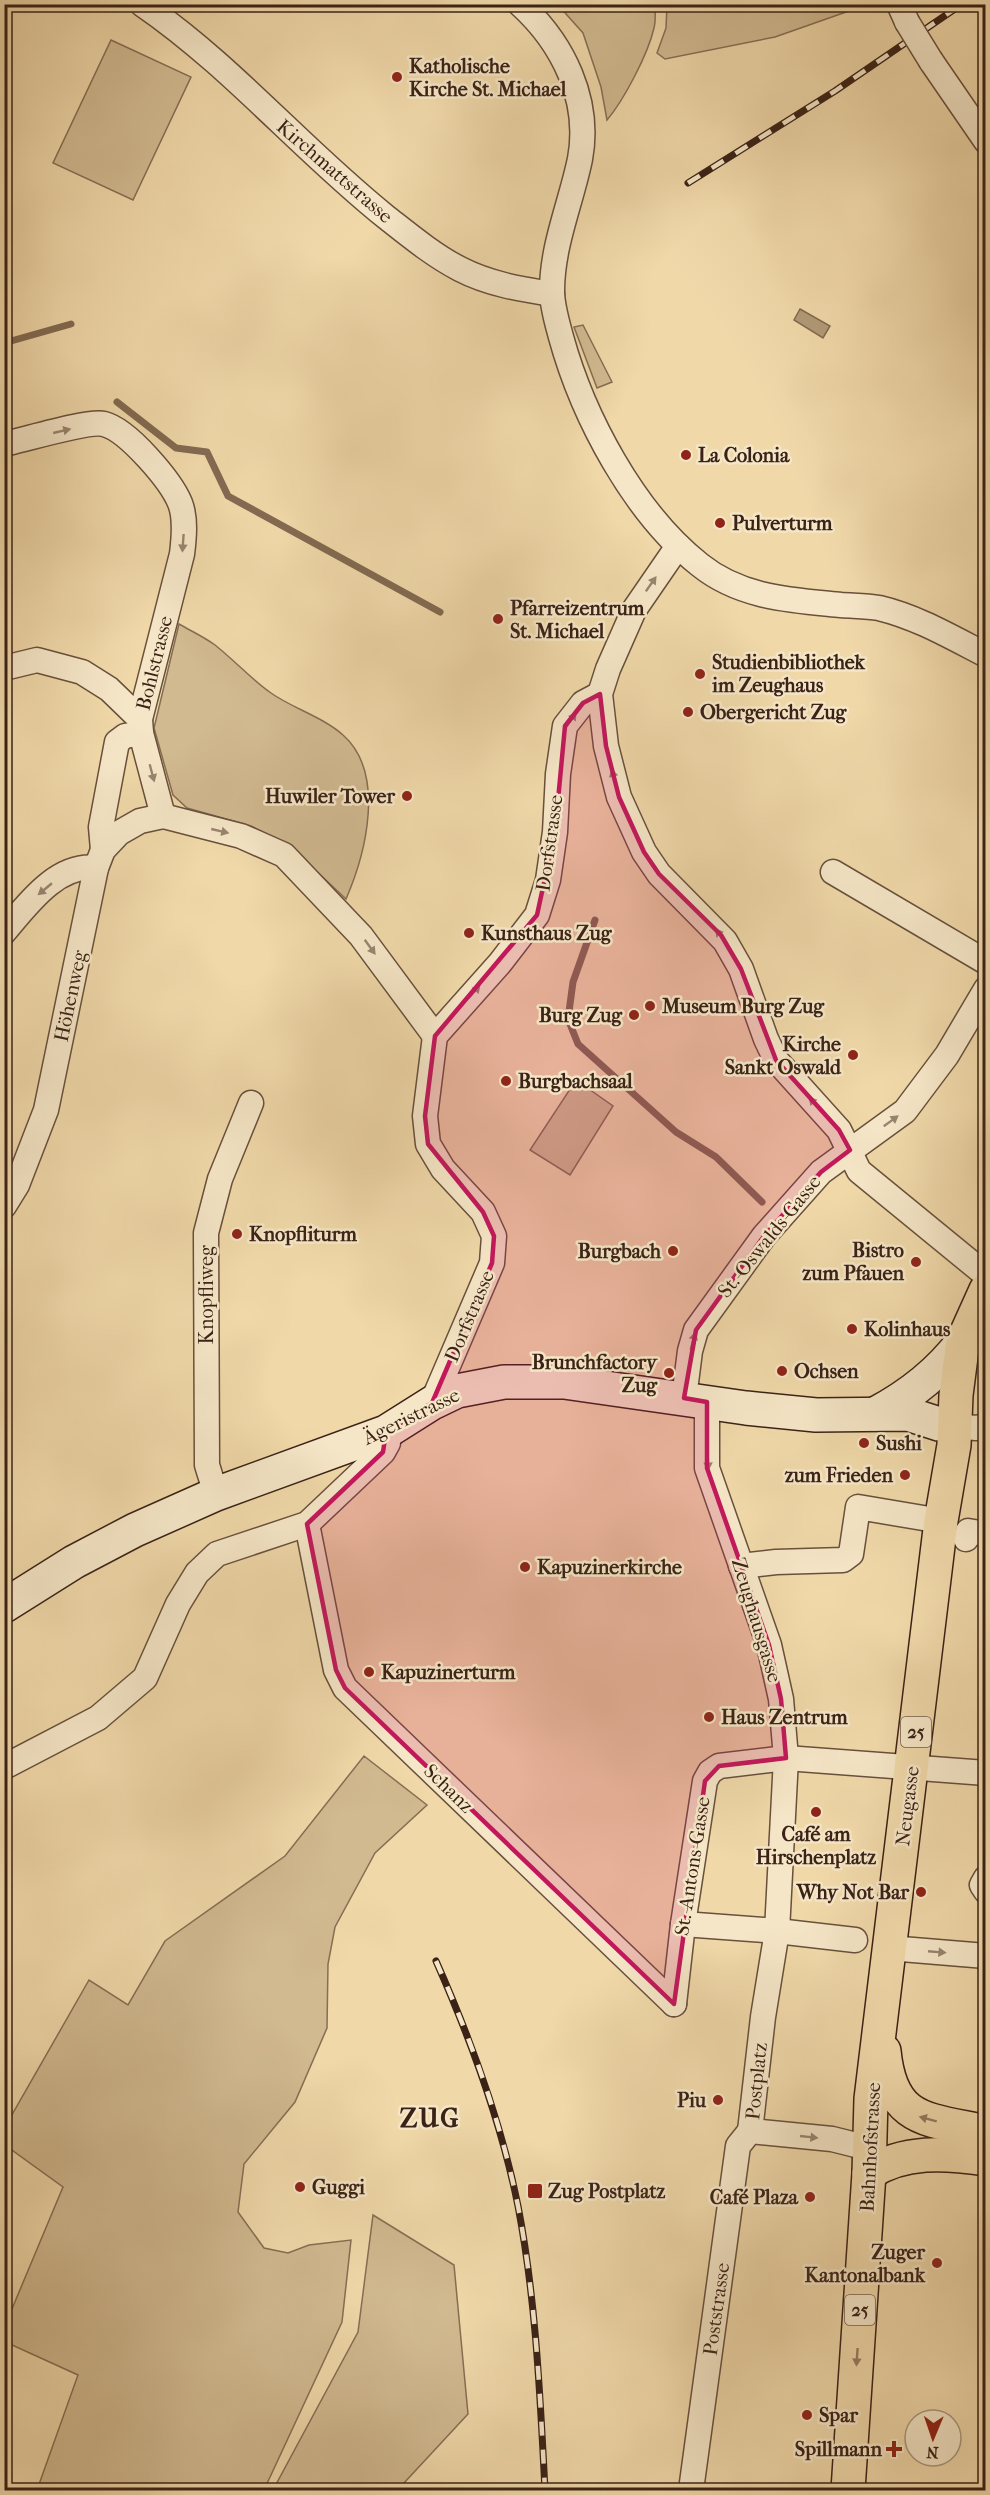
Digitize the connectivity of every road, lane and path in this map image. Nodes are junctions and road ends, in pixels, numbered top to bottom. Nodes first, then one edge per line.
1 (142, 4) edge
2 (520, 4) edge
3 (903, 13) edge
4 (986, 141) edge
5 (552, 294) junction
6 (4, 444) edge
7 (678, 546) junction
8 (986, 655) edge
9 (4, 668) edge
10 (600, 694) junction
11 (141, 726) junction
12 (163, 816) junction
13 (100, 859) junction
14 (833, 872) dead end
15 (4, 932) edge
16 (986, 962) edge
17 (986, 989) edge
18 (435, 1036) junction
19 (251, 1103) dead end
20 (850, 1150) junction
21 (4, 1206) edge
22 (986, 1275) edge
23 (986, 1290) edge
24 (963, 1341) junction
25 (696, 1400) junction
26 (432, 1403) junction
27 (875, 1414) junction
28 (977, 1430) edge
29 (386, 1432) junction
30 (216, 1494) junction
31 (307, 1524) junction
32 (964, 1531) edge
33 (741, 1566) junction
34 (4, 1606) edge
35 (786, 1758) junction
36 (4, 1767) edge
37 (912, 1768) junction
38 (986, 1773) edge
39 (986, 1878) edge
40 (986, 1891) edge
41 (683, 1924) junction
42 (777, 1931) junction
43 (855, 1940) dead end
44 (889, 1948) junction
45 (986, 1956) edge
46 (770, 1984) joint
47 (674, 2004) joint
48 (880, 2019) junction
49 (750, 2131) junction
50 (986, 2132) edge
51 (986, 2159) edge
52 (868, 2160) junction
53 (692, 2490) edge
54 (848, 2490) edge

1 - 5 street, Kirchmattstrasse
2 - 5 street
3 - 4 street, bridge
5 - 7 street
6 -> 11 street, Bohlstrasse
7 - 8 street
10 -> 7 street
9 - 11 street
18 -> 10 street, Dorfstrasse
20 -> 10 street
11 -> 12 street, Bohlstrasse
11 - 13 street, Höhenweg
12 - 13 street
12 -> 18 street
13 -> 15 street
13 - 21 street, Höhenweg
14 - 16 street
20 -> 17 street, St.-Oswalds-Gasse
18 - 26 street, Dorfstrasse
19 - 30 street, Knopfliweg
20 - 22 street
25 -> 20 street, St.-Oswalds-Gasse
23 - 24 main road, 25
24 - 27 main road
24 - 28 main road, 25
25 - 26 main road, Ägeristrasse
25 - 27 main road, Ägeristrasse
25 -> 33 street, Zeughausgasse
26 - 29 main road, Ägeristrasse
27 - 28 main road, Ägeristrasse
28 - 32 main road, 25
29 - 30 main road, Ägeristrasse
29 - 31 street
30 - 34 main road, Ägeristrasse
31 - 36 street
31 - 47 street, Schanz
32 - 33 street
32 - 37 main road, Neugasse / 25
33 - 35 street, Zeughausgasse
35 - 37 street
35 - 41 street, St.-Antons-Gasse
35 - 42 street, Zeughausgasse
37 - 38 street
37 - 44 main road, Neugasse / 25
39 - 40 street
41 - 42 street
41 - 47 street, St.-Antons-Gasse
42 - 43 street
42 - 46 street, Zeughausgasse
44 -> 45 street
44 - 48 main road, Neugasse / 25
46 - 49 street, Postplatz
50 -> 48 main road, 25
48 - 52 main road, Bahnhofstrasse / 25
49 -> 52 street, Postplatz
49 - 53 street, Poststrasse
51 - 52 main road
52 -> 54 main road, Bahnhofstrasse / 25

